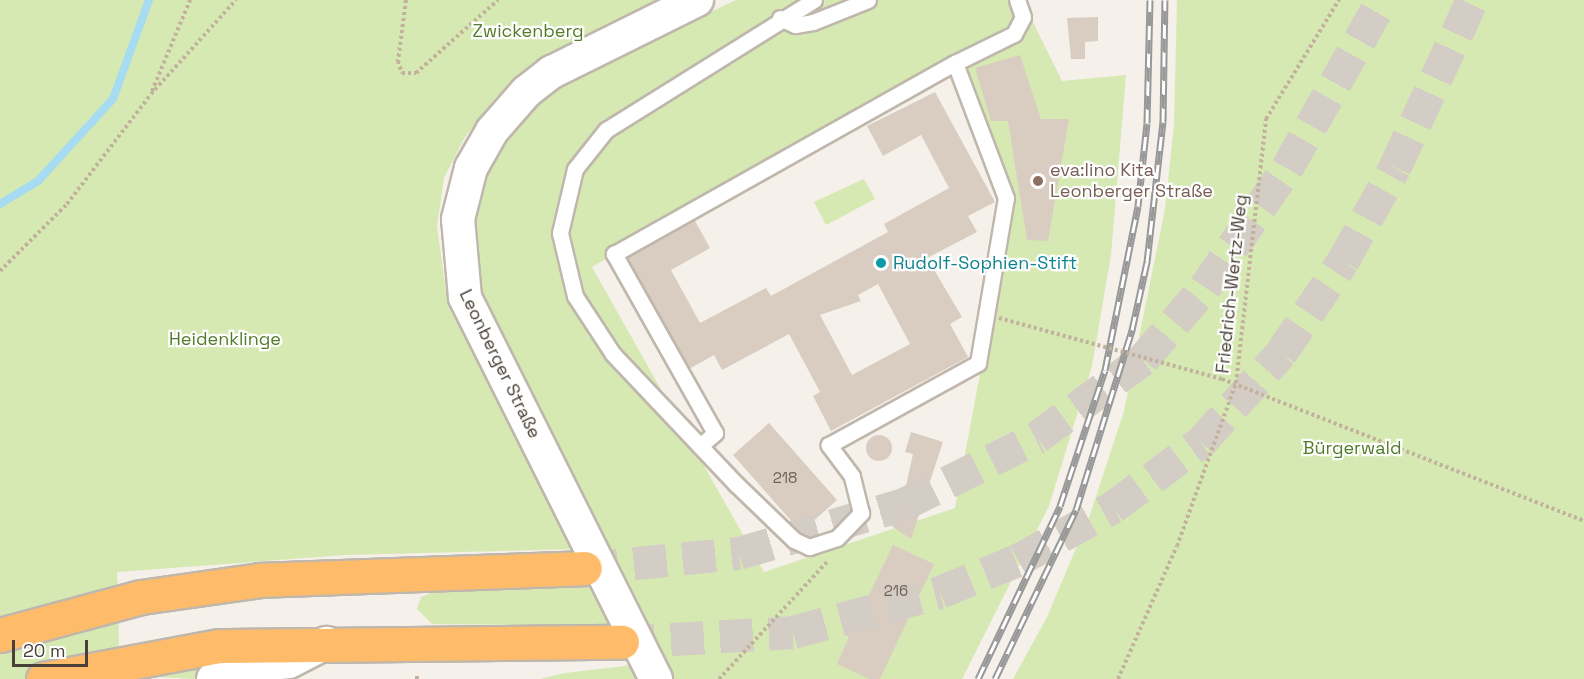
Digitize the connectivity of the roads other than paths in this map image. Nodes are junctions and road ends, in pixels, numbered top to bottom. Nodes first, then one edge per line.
1 (697, 0) edge
2 (814, 0) edge
3 (868, 0) edge
4 (1017, 0) edge
5 (780, 18) junction
6 (955, 63) junction
7 (700, 446) junction
8 (585, 568) tunnel mouth
9 (0, 635) edge
10 (622, 642) tunnel mouth
11 (326, 643) junction
12 (43, 679) edge
13 (213, 679) edge
14 (656, 679) edge

1 - 14 street, Leonberger Straße
2 - 5 lane
3 - 5 lane
4 - 6 lane
5 - 7 lane
6 - 7 lane
6 - 7 lane
8 - 9 highway
10 - 11 highway
11 - 12 highway
11 - 13 street

